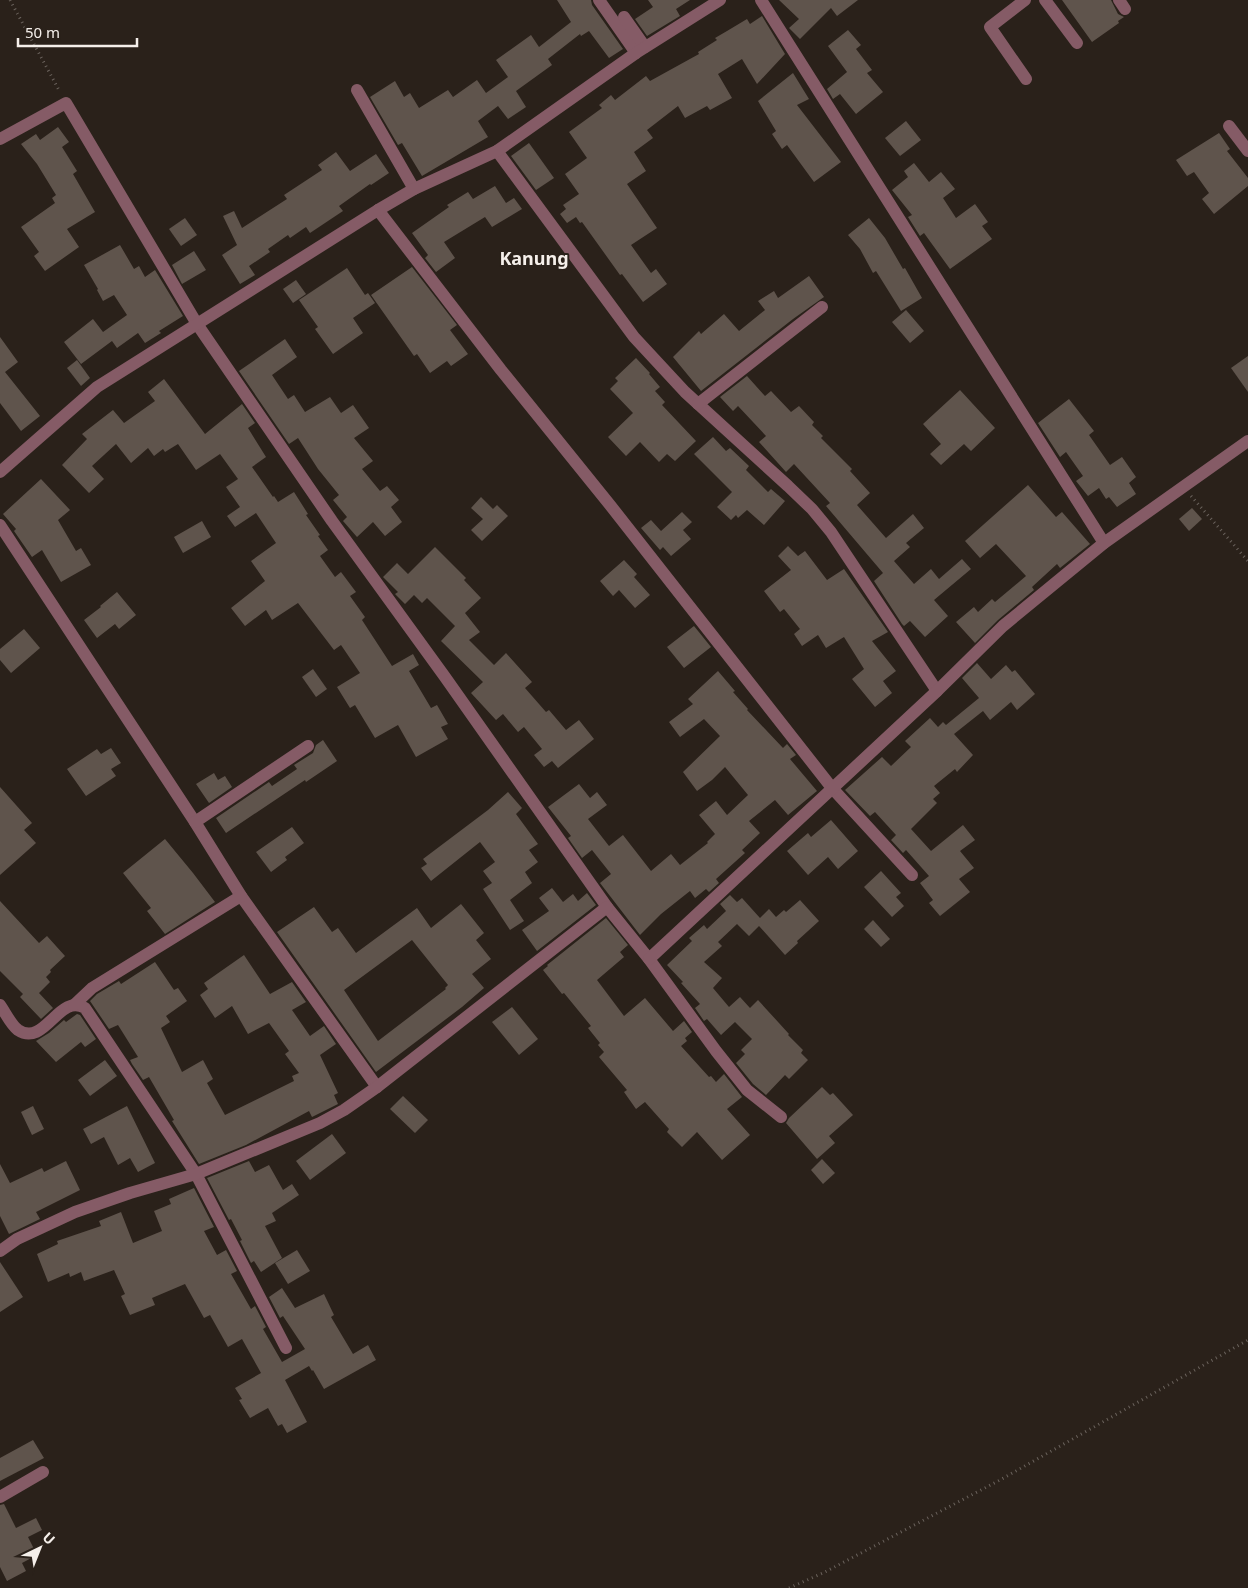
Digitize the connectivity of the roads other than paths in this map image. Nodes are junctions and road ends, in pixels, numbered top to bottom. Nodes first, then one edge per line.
1 (599, 0) edge
2 (720, 0) edge
3 (761, 0) edge
4 (1025, 0) edge
5 (1045, 0) edge
6 (624, 17) dead end
7 (1076, 43) dead end
8 (640, 50) junction
9 (1026, 79) dead end
10 (357, 90) dead end
11 (1229, 126) dead end
12 (0, 139) edge
13 (497, 151) junction
14 (1248, 152) edge
15 (414, 189) junction
16 (378, 210) junction
17 (822, 307) dead end
18 (197, 324) junction
19 (698, 404) junction
20 (1248, 441) edge
21 (0, 472) edge
22 (0, 525) edge
23 (1104, 543) junction
24 (937, 691) junction
25 (308, 746) dead end
26 (832, 788) junction
27 (195, 822) junction
28 (912, 875) dead end
29 (241, 896) junction
30 (607, 907) junction
31 (649, 959) junction
32 (0, 1005) edge
33 (74, 1005) junction
34 (376, 1087) junction
35 (782, 1117) dead end
36 (196, 1174) junction
37 (0, 1251) edge
38 (286, 1348) dead end
39 (43, 1472) dead end
40 (0, 1497) edge

1 - 8 street
2 - 8 street
3 - 23 street
4 - 9 street
5 - 7 street
6 - 8 street
8 - 13 street
10 - 15 street
11 - 14 street
12 - 18 street
13 - 15 street
13 - 19 street
15 - 16 street
16 - 18 street
16 - 26 street
17 - 19 street
18 - 21 street
18 - 30 street
19 - 24 street
20 - 23 street
22 - 27 street
23 - 24 street
24 - 26 street
25 - 27 street
26 - 28 street
26 - 31 street
27 - 29 street
29 - 33 street
29 - 34 street
30 - 31 street
30 - 34 street
31 - 35 street
32 - 33 street
33 - 36 street
34 - 36 street
36 - 37 street
36 - 38 street
39 - 40 street

